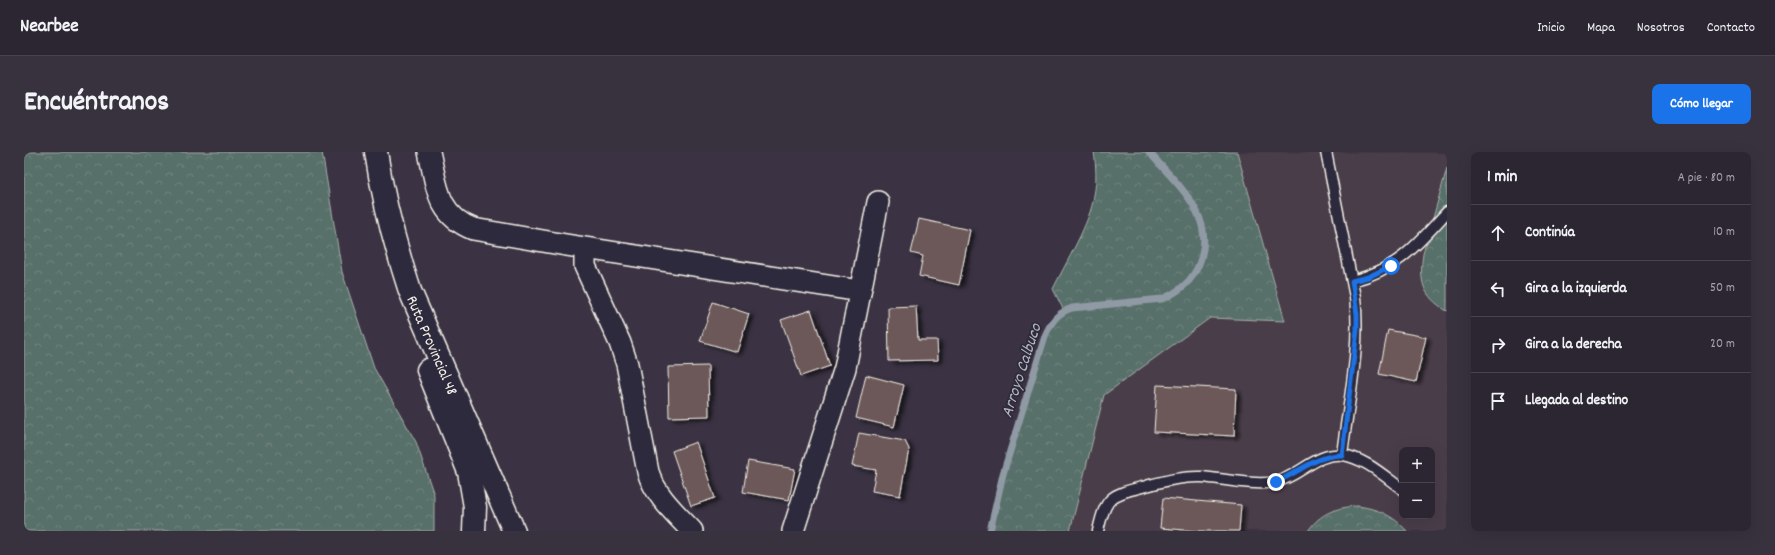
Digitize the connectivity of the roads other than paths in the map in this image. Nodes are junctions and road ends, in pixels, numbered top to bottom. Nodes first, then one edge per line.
1 (360, 152) edge
2 (376, 152) edge
3 (429, 152) edge
4 (1326, 152) edge
5 (878, 202) dead end
6 (1447, 212) edge
7 (575, 247) junction
8 (1352, 281) junction
9 (860, 291) junction
10 (1342, 455) junction
11 (1399, 487) edge
12 (474, 531) edge
13 (514, 531) edge
14 (692, 531) edge
15 (793, 531) edge
16 (1098, 531) edge

1 - 12 main road, Ruta Provincial 48
2 - 13 main road, Ruta Provincial 48
3 - 7 street
4 - 8 lane
5 - 9 street
6 - 8 lane
7 - 9 street
7 - 14 street
8 - 10 lane
9 - 15 street
10 - 11 lane
10 - 16 lane

